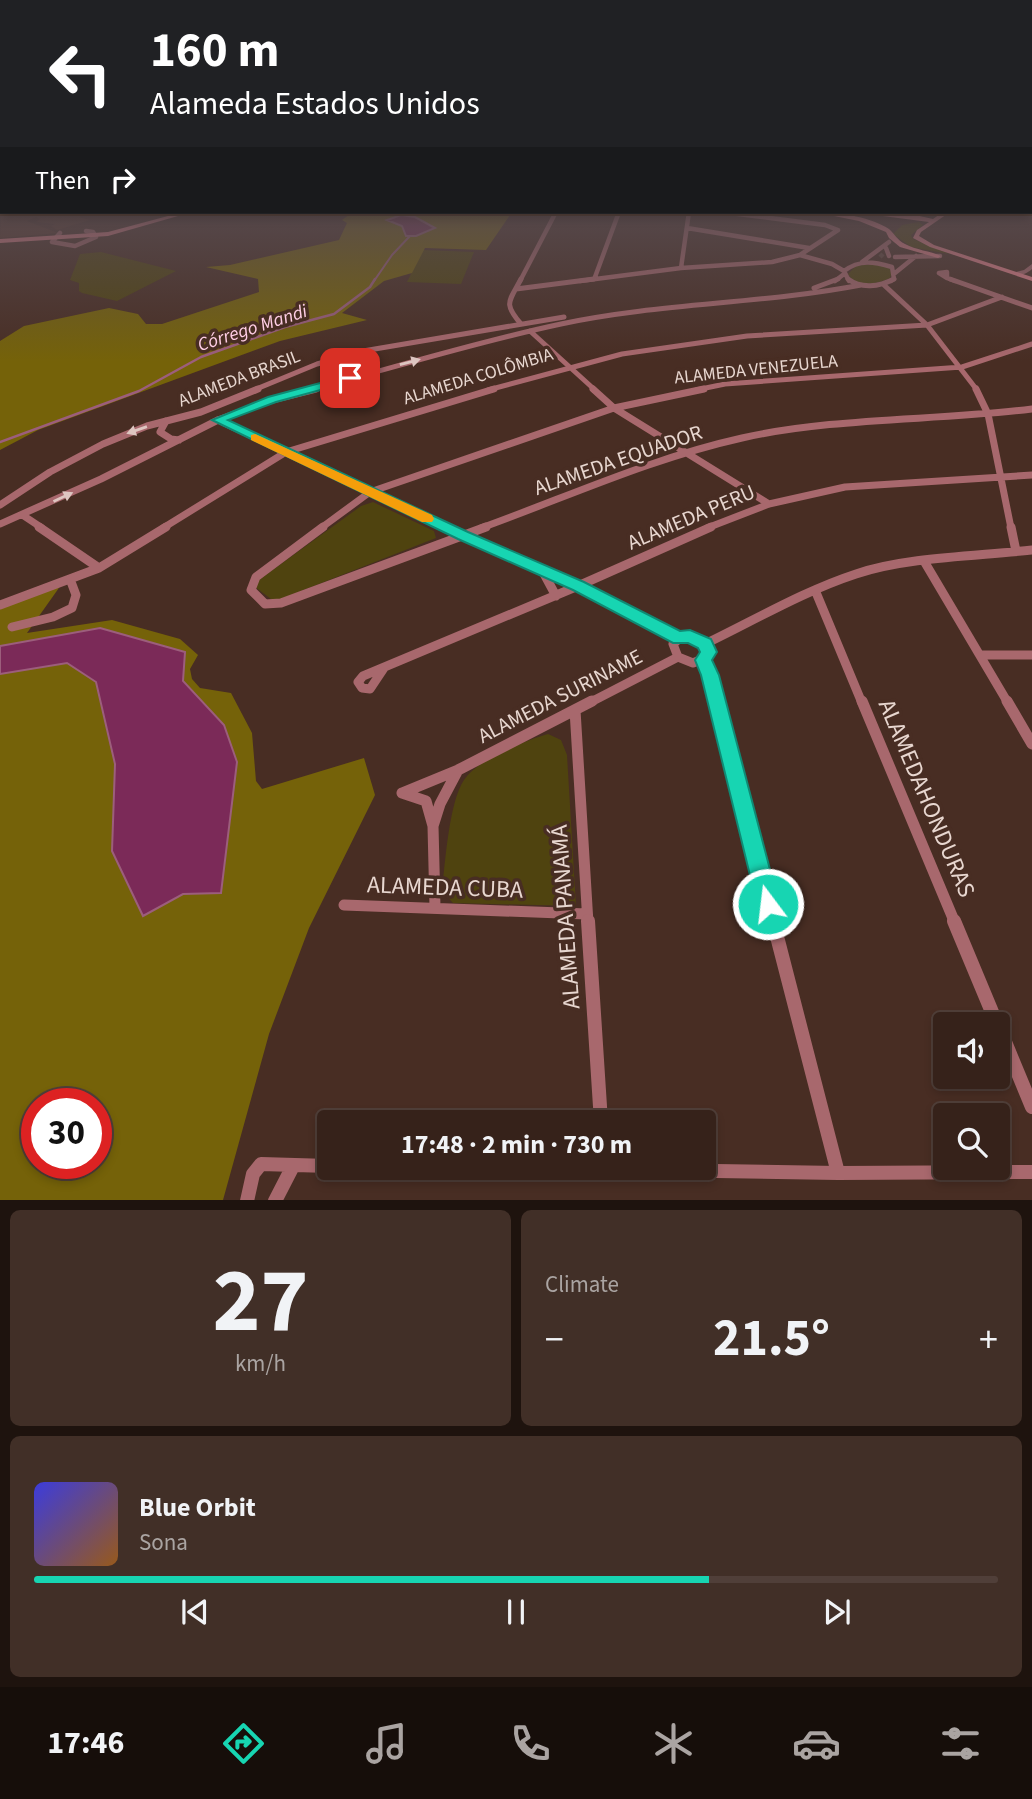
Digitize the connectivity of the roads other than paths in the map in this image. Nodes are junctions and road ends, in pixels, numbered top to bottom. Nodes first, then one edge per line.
1 (537, 249) edge
2 (605, 249) edge
3 (684, 249) edge
4 (808, 249) edge
5 (885, 249) edge
6 (889, 249) tunnel mouth
7 (938, 249) edge
8 (888, 252) junction
9 (800, 255) junction
10 (915, 256) junction
11 (940, 256) junction
12 (954, 256) junction
13 (864, 262) junction
14 (875, 262) junction
15 (832, 264) junction
16 (852, 265) junction
17 (681, 268) junction
18 (1031, 268) edge
19 (893, 270) junction
20 (844, 273) junction
21 (1015, 273) junction
22 (595, 277) junction
23 (947, 278) dead end
24 (1032, 279) edge
25 (1032, 284) edge
26 (860, 285) junction
27 (884, 285) junction
28 (871, 286) junction
29 (516, 289) junction
30 (894, 294) junction
31 (1002, 297) junction
32 (1032, 308) edge
33 (558, 321) junction
34 (521, 324) junction
35 (927, 324) junction
36 (487, 328) junction
37 (530, 331) junction
38 (497, 339) junction
39 (1032, 344) edge
40 (567, 367) junction
41 (962, 367) junction
42 (614, 408) junction
43 (1032, 410) edge
44 (985, 415) junction
45 (967, 417) junction
46 (218, 420) junction
47 (166, 421) junction
48 (990, 426) junction
49 (180, 440) junction
50 (286, 452) junction
51 (685, 452) junction
52 (1032, 475) edge
53 (1000, 477) junction
54 (370, 492) junction
55 (769, 504) junction
56 (0, 505) edge
57 (24, 516) junction
58 (0, 524) edge
59 (463, 536) junction
60 (1032, 550) edge
61 (1016, 551) junction
62 (923, 561) junction
63 (99, 568) junction
64 (541, 569) junction
65 (256, 577) joint
66 (70, 579) junction
67 (579, 586) junction
68 (815, 590) junction
69 (556, 596) junction
70 (0, 605) edge
71 (12, 627) dead end
72 (679, 638) junction
73 (705, 644) junction
74 (1032, 654) edge
75 (980, 655) junction
76 (678, 657) junction
77 (704, 660) junction
78 (384, 668) dead end
79 (576, 710) junction
80 (1032, 744) edge
81 (458, 770) junction
82 (433, 826) junction
83 (344, 905) dead end
84 (435, 907) junction
85 (587, 914) junction
86 (992, 1012) edge
87 (1010, 1055) edge
88 (1032, 1107) edge
89 (600, 1110) edge
90 (293, 1166) junction
91 (317, 1166) edge
92 (716, 1170) edge
93 (1032, 1172) edge
94 (838, 1173) junction
95 (247, 1200) edge
96 (275, 1200) edge

1 - 29 street
2 - 22 street
3 - 17 street
4 - 9 street
5 - 8 main road
6 - 8 main road
7 - 12 main road
8 - 10 street
8 - 11 main road
8 - 13 street
8 - 13 street
8 - 14 street
8 - 19 street
9 - 15 street
9 - 17 street
10 - 11 street
10 - 19 street
11 - 12 main road
12 - 21 main road
12 - 25 main road
13 - 14 street
13 - 16 street
14 - 19 street
15 - 16 street
15 - 20 street
16 - 20 street, ALAMEDA BRASIL
17 - 22 street
18 - 21 street
19 - 27 street
20 - 26 street
20 - 33 street, ALAMEDA BRASIL
21 - 24 main road
22 - 29 street
23 - 31 street
26 - 28 street
26 - 33 street, ALAMEDA BRASIL
27 - 28 street
27 - 30 street
28 - 30 street
29 - 34 street
30 - 35 street
31 - 32 street
31 - 35 street, ALAMEDA COLÔMBIA
33 - 34 street, ALAMEDA BRASIL
33 - 37 street, ALAMEDA BRASIL
34 - 36 street, ALAMEDA BRASIL
35 - 40 street, ALAMEDA COLÔMBIA
35 - 41 street
36 - 38 street
36 - 47 street, ALAMEDA BRASIL
37 - 38 street, ALAMEDA BRASIL
37 - 40 street
46 -> 38 street, ALAMEDA BRASIL
39 - 41 street, ALAMEDA VENEZUELA
40 - 42 street
40 - 50 street, ALAMEDA COLÔMBIA
41 - 42 street, ALAMEDA VENEZUELA
41 - 44 street
42 - 51 street
42 - 54 street, ALAMEDA VENEZUELA
43 - 44 street, ALAMEDA EQUADOR
44 - 45 street, ALAMEDA EQUADOR
44 - 48 street
45 - 48 street
45 - 51 street, ALAMEDA EQUADOR
46 - 49 street, ALAMEDA BRASIL
46 - 50 street
47 - 49 street, ALAMEDA BRASIL
47 -> 56 street, ALAMEDA BRASIL
48 - 53 street
57 -> 49 street, ALAMEDA BRASIL
50 - 54 street
50 - 63 street, ALAMEDA COLÔMBIA
51 - 55 street
51 - 59 street, ALAMEDA EQUADOR
52 - 53 street, ALAMEDA PERU
53 - 55 street, ALAMEDA PERU
53 - 61 street
54 - 59 street
54 - 65 street, ALAMEDA VENEZUELA
55 - 67 street, ALAMEDA PERU
57 - 58 street, ALAMEDA BRASIL
57 - 63 street
59 - 64 street
59 - 65 street, ALAMEDA EQUADOR
60 - 61 street
61 - 62 street
62 - 68 street
62 - 75 street
63 - 66 street, ALAMEDA COLÔMBIA
64 - 67 street
64 - 69 street
66 - 70 street, ALAMEDA COLÔMBIA
66 - 71 street
67 - 69 street, ALAMEDA PERU
67 - 72 street
68 - 73 street
68 - 86 street, ALAMEDAHONDURAS
69 - 78 street, ALAMEDA PERU
72 - 73 street
72 - 76 street
73 - 77 street
74 - 75 street
75 - 80 street
76 - 77 street
76 - 79 street, ALAMEDA SURINAME
77 - 94 street
79 - 81 street, ALAMEDA SURINAME
79 - 85 street, ALAMEDA PANAMÁ
81 - 82 street
81 - 82 street, ALAMEDA SURINAME
82 - 84 street
83 - 84 street, ALAMEDA CUBA
84 - 85 street, ALAMEDA CUBA
85 - 89 street, ALAMEDA PANAMÁ
87 - 88 street, ALAMEDAHONDURAS
90 - 91 street
90 - 95 street
90 - 96 street
92 - 94 street
93 - 94 street

